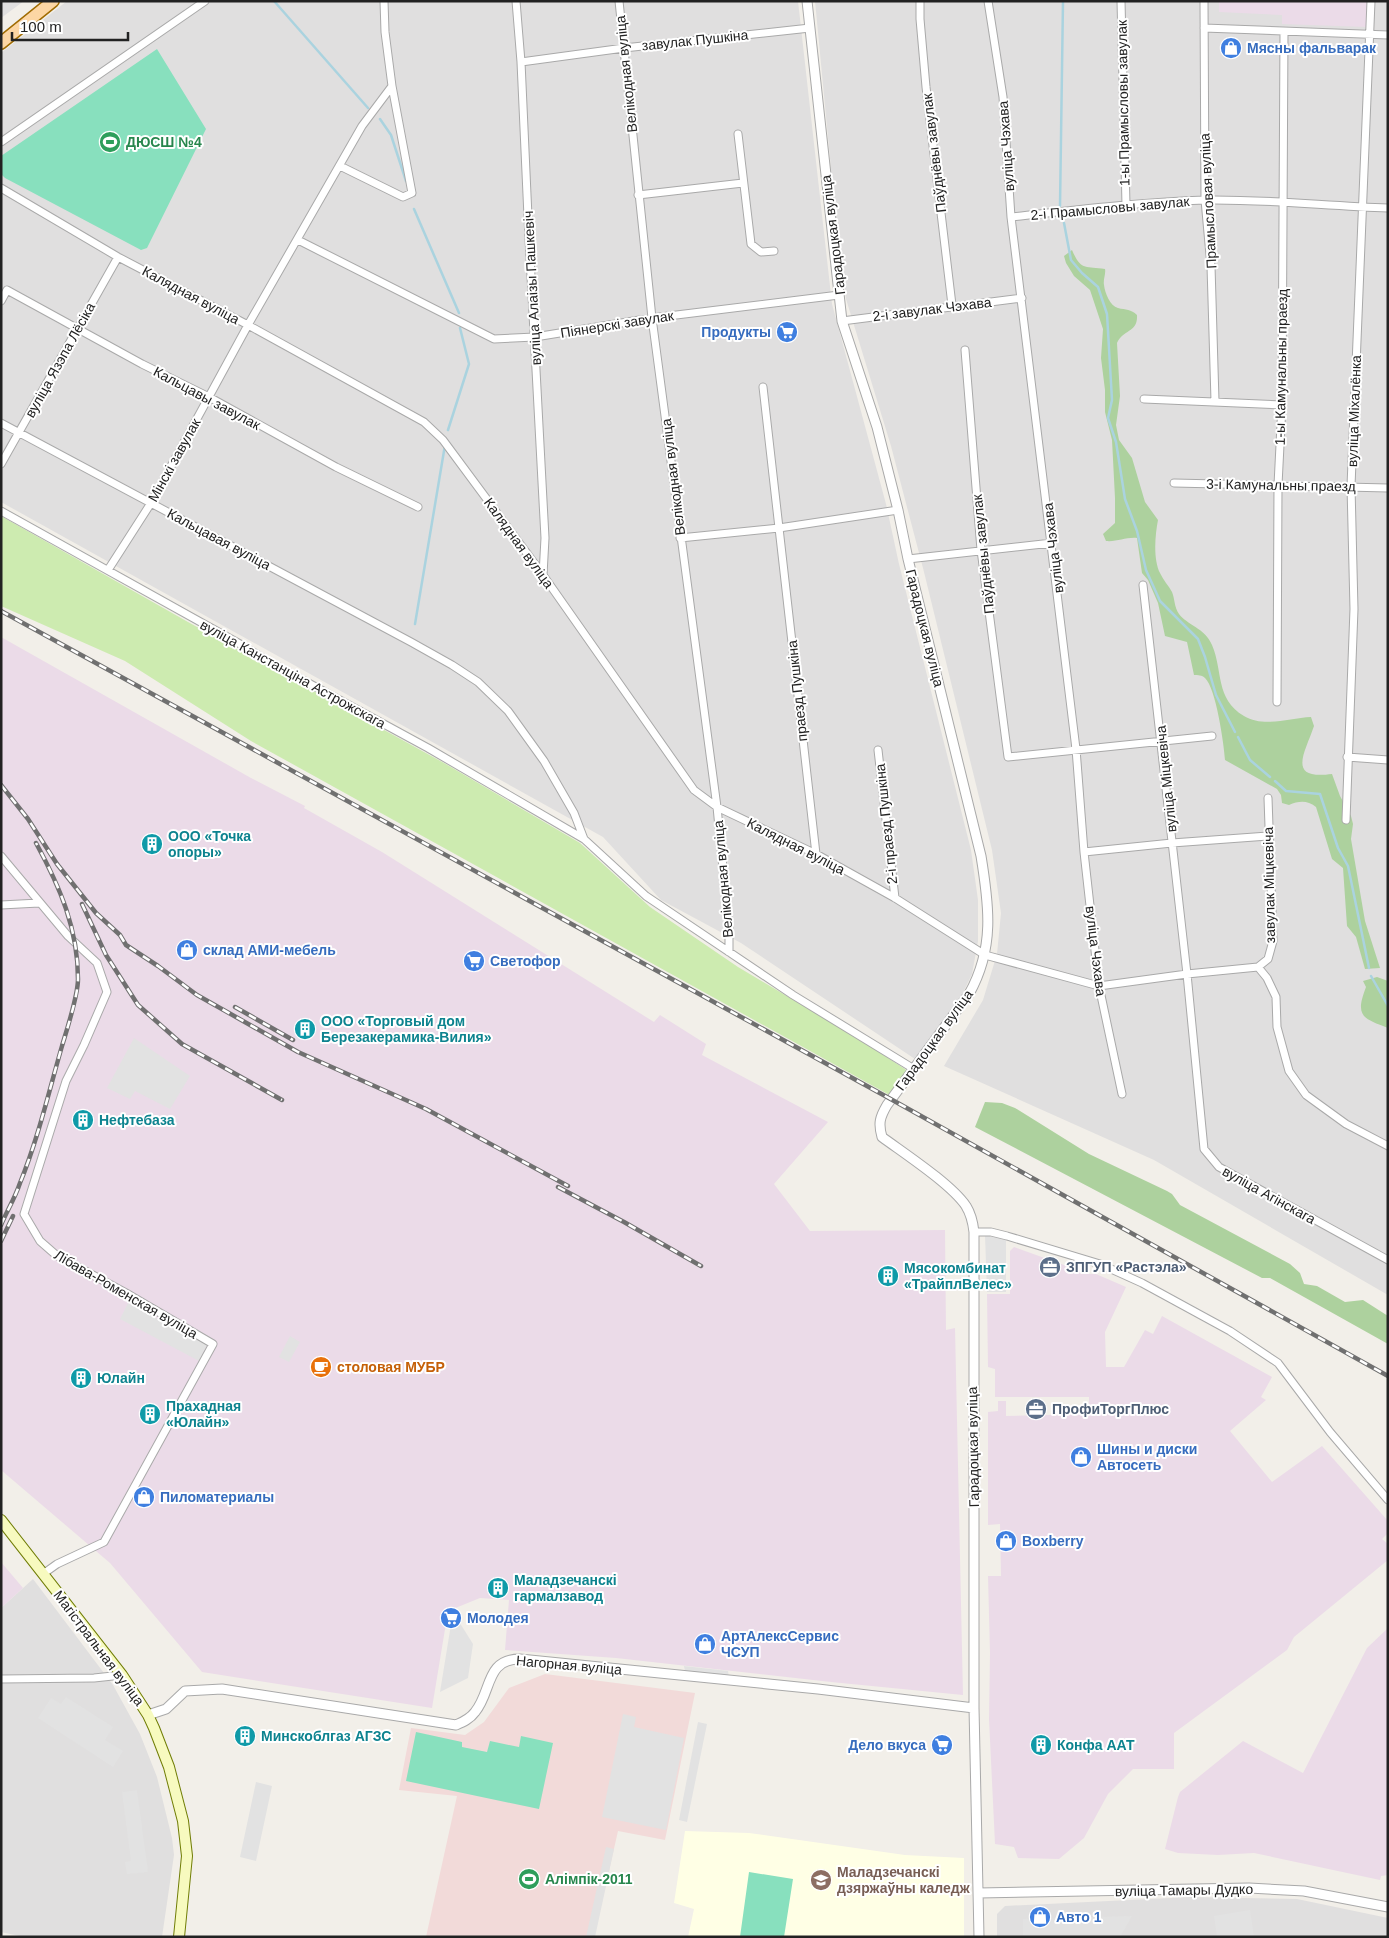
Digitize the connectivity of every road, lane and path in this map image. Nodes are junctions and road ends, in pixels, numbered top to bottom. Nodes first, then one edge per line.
1 (53, 1) edge
2 (204, 1) edge
3 (384, 1) edge
4 (516, 1) edge
5 (619, 1) edge
6 (807, 1) edge
7 (920, 1) edge
8 (988, 1) edge
9 (1121, 1) edge
10 (1204, 1) edge
11 (1371, 1) edge
12 (810, 28) junction
13 (1204, 28) junction
14 (1284, 32) junction
15 (1370, 34) junction
16 (1388, 35) edge
17 (1, 43) edge
18 (624, 48) junction
19 (521, 62) junction
20 (392, 86) junction
21 (738, 134) dead end
22 (1, 142) edge
23 (340, 166) junction
24 (742, 182) junction
25 (1, 188) edge
26 (638, 195) junction
27 (1205, 200) junction
28 (1283, 201) junction
29 (1126, 205) junction
30 (1362, 207) junction
31 (1388, 208) edge
32 (1011, 217) junction
33 (298, 240) junction
34 (774, 251) dead end
35 (118, 257) junction
36 (839, 295) junction
37 (1022, 298) junction
38 (1, 301) edge
39 (952, 305) junction
40 (652, 318) junction
41 (842, 321) junction
42 (248, 325) junction
43 (77, 328) junction
44 (535, 337) junction
45 (965, 350) dead end
46 (763, 387) dead end
47 (209, 397) junction
48 (1144, 399) dead end
49 (1215, 401) junction
50 (1282, 405) junction
51 (1, 422) edge
52 (20, 432) junction
53 (1, 464) edge
54 (1174, 484) dead end
55 (1278, 485) junction
56 (1351, 486) junction
57 (1388, 488) edge
58 (151, 503) junction
59 (418, 507) dead end
60 (898, 510) junction
61 (1, 511) edge
62 (779, 528) junction
63 (680, 538) junction
64 (1052, 543) junction
65 (981, 550) junction
66 (908, 560) junction
67 (108, 570) junction
68 (543, 575) junction
69 (1143, 585) dead end
70 (411, 642) joint
71 (1277, 702) dead end
72 (1212, 736) dead end
73 (1162, 740) junction
74 (1076, 749) junction
75 (878, 750) dead end
76 (1347, 757) junction
77 (1388, 760) edge
78 (1268, 798) dead end
79 (717, 807) junction
80 (1346, 820) dead end
81 (1268, 836) junction
82 (584, 839) junction
83 (1172, 843) junction
84 (1084, 852) junction
85 (816, 854) junction
86 (1, 856) edge
87 (895, 898) junction
88 (39, 903) junction
89 (1, 905) edge
90 (729, 952) junction
91 (985, 955) junction
92 (1258, 967) junction
93 (1188, 974) junction
94 (1100, 986) junction
95 (914, 1069) junction
96 (1122, 1094) dead end
97 (1388, 1146) edge
98 (974, 1232) junction
99 (1388, 1260) edge
100 (1388, 1500) edge
101 (1, 1520) edge
102 (43, 1574) junction
103 (122, 1675) junction
104 (1, 1679) edge
105 (974, 1708) junction
106 (148, 1715) junction
107 (979, 1893) junction
108 (1388, 1907) edge
109 (179, 1937) edge
110 (979, 1937) edge

1 - 17 main road
2 - 22 street
3 - 20 street
4 - 19 street, вуліца Алаізы Пашкевіч
5 - 18 street, Велікодная вуліца
6 - 12 street, Гарадоцкая вуліца
7 - 39 street, Паўднёвы завулак
8 - 32 street, вуліца Чэхава
9 - 29 street, 1-ы Прамысловы завулак
10 - 13 street, Прамысловая вуліца
11 - 15 street, вуліца Міхалёнка
12 - 18 street, завулак Пушкіна
12 - 36 street, Гарадоцкая вуліца
13 - 14 street
13 - 27 street, Прамысловая вуліца
14 - 15 street
14 - 28 street, 1-ы Камунальны праезд
15 - 16 street
15 - 30 street, вуліца Міхалёнка
18 - 19 street, завулак Пушкіна
18 - 26 street, Велікодная вуліца
19 - 44 street, вуліца Алаізы Пашкевіч
20 - 23 street, Мінскі завулак
20 - 23 street
21 - 24 street
23 - 33 street, Мінскі завулак
24 - 26 street
24 - 34 street
25 - 35 street, Калядная вуліца
26 - 40 street, Велікодная вуліца
27 - 28 street, 2-і Прамысловы завулак
27 - 29 street, 2-і Прамысловы завулак
27 - 49 street, Прамысловая вуліца
28 - 30 street, 2-і Прамысловы завулак
28 - 50 street, 1-ы Камунальны праезд
29 - 32 street, 2-і Прамысловы завулак
30 - 31 street, 2-і Прамысловы завулак
30 - 56 street, вуліца Міхалёнка
32 - 37 street, вуліца Чэхава
33 - 42 street, Мінскі завулак
33 - 44 street, Піянерскі завулак
35 - 42 street, Калядная вуліца
35 - 43 street, вуліца Язэпа Лёсіка
36 - 40 street, Піянерскі завулак
36 - 41 street, Гарадоцкая вуліца
37 - 39 street, 2-і завулак Чэхава
37 - 64 street, вуліца Чэхава
38 - 43 street, Кальцавы завулак
39 - 41 street, 2-і завулак Чэхава
40 - 44 street, Піянерскі завулак
40 - 63 street, Велікодная вуліца
41 - 60 street, Гарадоцкая вуліца
42 - 47 street, Мінскі завулак
42 - 68 street, Калядная вуліца
43 - 47 street, Кальцавы завулак
43 - 52 street, вуліца Язэпа Лёсіка
44 - 68 street, вуліца Алаізы Пашкевіч
45 - 65 street, Паўднёвы завулак
46 - 62 street, праезд Пушкіна
47 - 58 street, Мінскі завулак
47 - 59 street, Кальцавы завулак
48 - 49 street
49 - 50 street
50 - 55 street, 1-ы Камунальны праезд
51 - 52 street, Кальцавая вуліца
52 - 53 street, вуліца Язэпа Лёсіка
52 - 58 street, Кальцавая вуліца
54 - 55 street, 3-і Камунальны праезд
55 - 56 street, 3-і Камунальны праезд
55 - 71 street, 1-ы Камунальны праезд
56 - 57 street, 3-і Камунальны праезд
56 - 76 street, вуліца Міхалёнка
58 - 67 street, Мінскі завулак
58 - 70 street, Кальцавая вуліца
60 - 62 street
60 - 66 street, Гарадоцкая вуліца
61 - 67 street, вуліца Канстанціна Астрожскага
62 - 63 street
62 - 85 street, праезд Пушкіна
63 - 79 street, Велікодная вуліца
64 - 65 street
64 - 74 street, вуліца Чэхава
65 - 66 street
65 - 74 street, Паўднёвы завулак
66 - 91 street, Гарадоцкая вуліца
67 - 82 street, вуліца Канстанціна Астрожскага
68 - 79 street, Калядная вуліца
69 - 73 street, вуліца Міцкевіча
70 - 82 street, вуліца Канстанціна Астрожскага
72 - 73 street
73 - 74 street
73 - 83 street, вуліца Міцкевіча
74 - 84 street, вуліца Чэхава
75 - 87 street, 2-і праезд Пушкіна
76 - 77 street
76 - 80 street, вуліца Міхалёнка
78 - 81 street, завулак Міцкевіча
79 - 85 street, Калядная вуліца
79 - 90 street, Велікодная вуліца
81 - 83 street
81 - 92 street, завулак Міцкевіча
82 - 90 street, вуліца Канстанціна Астрожскага
83 - 84 street
83 - 93 street, вуліца Міцкевіча
84 - 94 street, вуліца Чэхава
85 - 87 street, Калядная вуліца
86 - 88 street, Лібава-Роменская вуліца
87 - 91 street, Калядная вуліца
88 - 89 street
88 - 102 street, Лібава-Роменская вуліца
90 - 95 street, вуліца Канстанціна Астрожскага
91 - 94 street, Калядная вуліца
91 - 95 street, Гарадоцкая вуліца
92 - 93 street
92 - 97 street
93 - 94 street
93 - 99 street, вуліца Агінскага
94 - 96 street, вуліца Чэхава
95 - 98 street, Гарадоцкая вуліца
98 - 100 street
98 - 105 street, Гарадоцкая вуліца
101 - 102 main road, Магістральная вуліца
102 - 103 main road, Магістральная вуліца
103 - 104 street
103 - 106 main road, Магістральная вуліца
105 - 106 street, Нагорная вуліца
105 - 107 street, Гарадоцкая вуліца
106 - 109 main road, Магістральная вуліца
107 - 108 street, вуліца Тамары Дудко
107 - 110 street, Гарадоцкая вуліца

